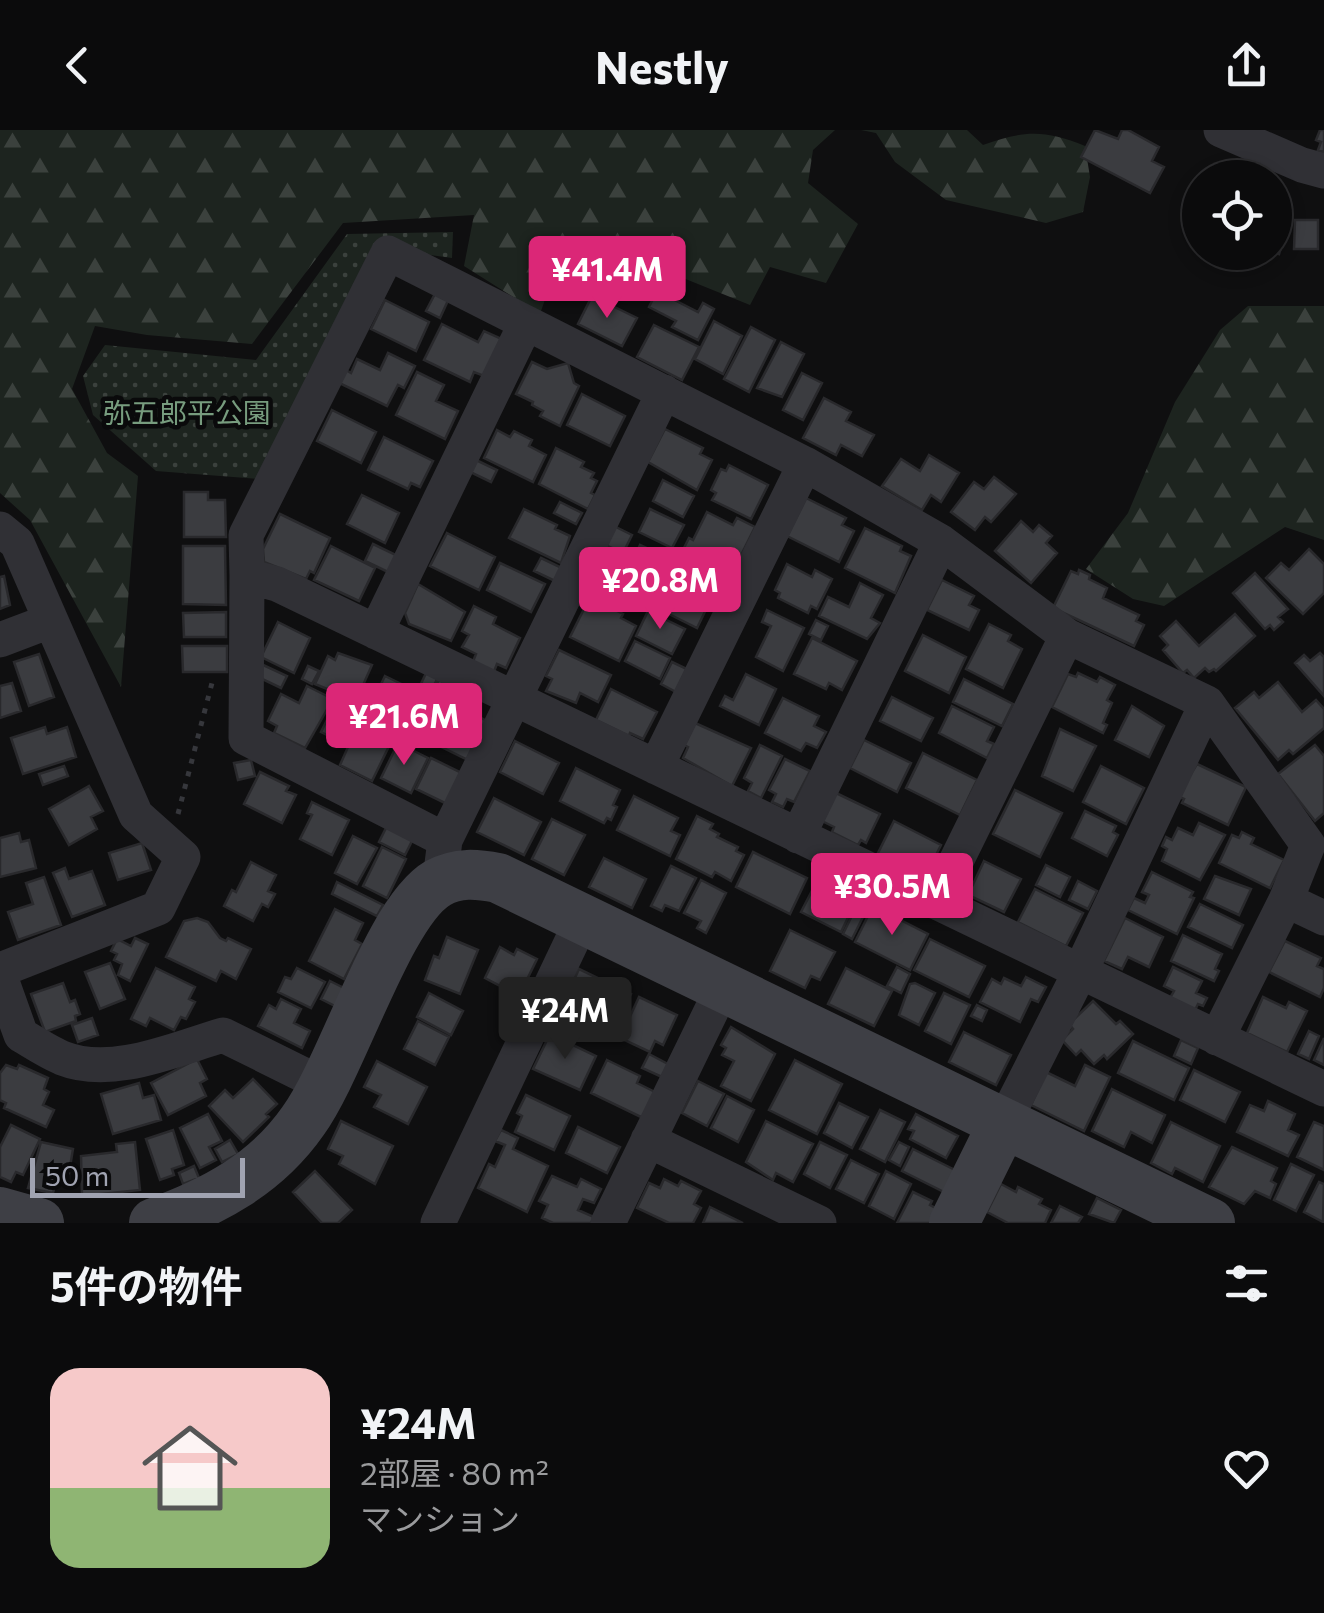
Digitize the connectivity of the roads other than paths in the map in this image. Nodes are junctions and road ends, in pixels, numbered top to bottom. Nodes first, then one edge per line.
1 (1221, 130) edge
2 (1324, 171) edge
3 (526, 323) junction
4 (664, 392) junction
5 (805, 464) junction
6 (0, 529) edge
7 (941, 542) junction
8 (247, 576) junction
9 (50, 621) junction
10 (376, 632) junction
11 (1067, 636) junction
12 (0, 640) edge
13 (514, 699) junction
14 (1207, 703) junction
15 (656, 767) junction
16 (798, 836) junction
17 (443, 861) junction
18 (1286, 900) junction
19 (936, 902) junction
20 (1324, 918) edge
21 (582, 920) junction
22 (1080, 972) junction
23 (0, 973) edge
24 (722, 989) junction
25 (1217, 1038) junction
26 (10, 1039) edge
27 (326, 1086) junction
28 (1324, 1089) edge
29 (1003, 1124) junction
30 (648, 1140) junction
31 (0, 1212) edge
32 (796, 1218) edge
33 (39, 1223) edge
34 (154, 1223) edge
35 (438, 1223) edge
36 (608, 1223) edge
37 (954, 1223) edge
38 (1210, 1223) edge

1 - 2 street
3 - 4 street
3 - 8 street
3 - 10 street
4 - 5 street
4 - 13 street
5 - 7 street
5 - 15 street
6 - 9 street
7 - 11 street
7 - 16 street
8 - 10 street
8 - 17 street
9 - 12 street
9 - 23 street
10 - 13 street
11 - 14 street
11 - 19 street
13 - 15 street
13 - 17 street
14 - 18 street
14 - 22 street
15 - 16 street
16 - 19 street
17 - 21 street
17 - 27 street
18 - 20 street
18 - 25 street
19 - 22 street
21 - 24 street
21 - 35 street
22 - 25 street
22 - 29 street
23 - 26 street
24 - 29 street
24 - 30 street
25 - 28 street
26 - 27 street
27 - 34 street
29 - 37 street
29 - 38 street
30 - 32 street
30 - 36 street
31 - 33 street

